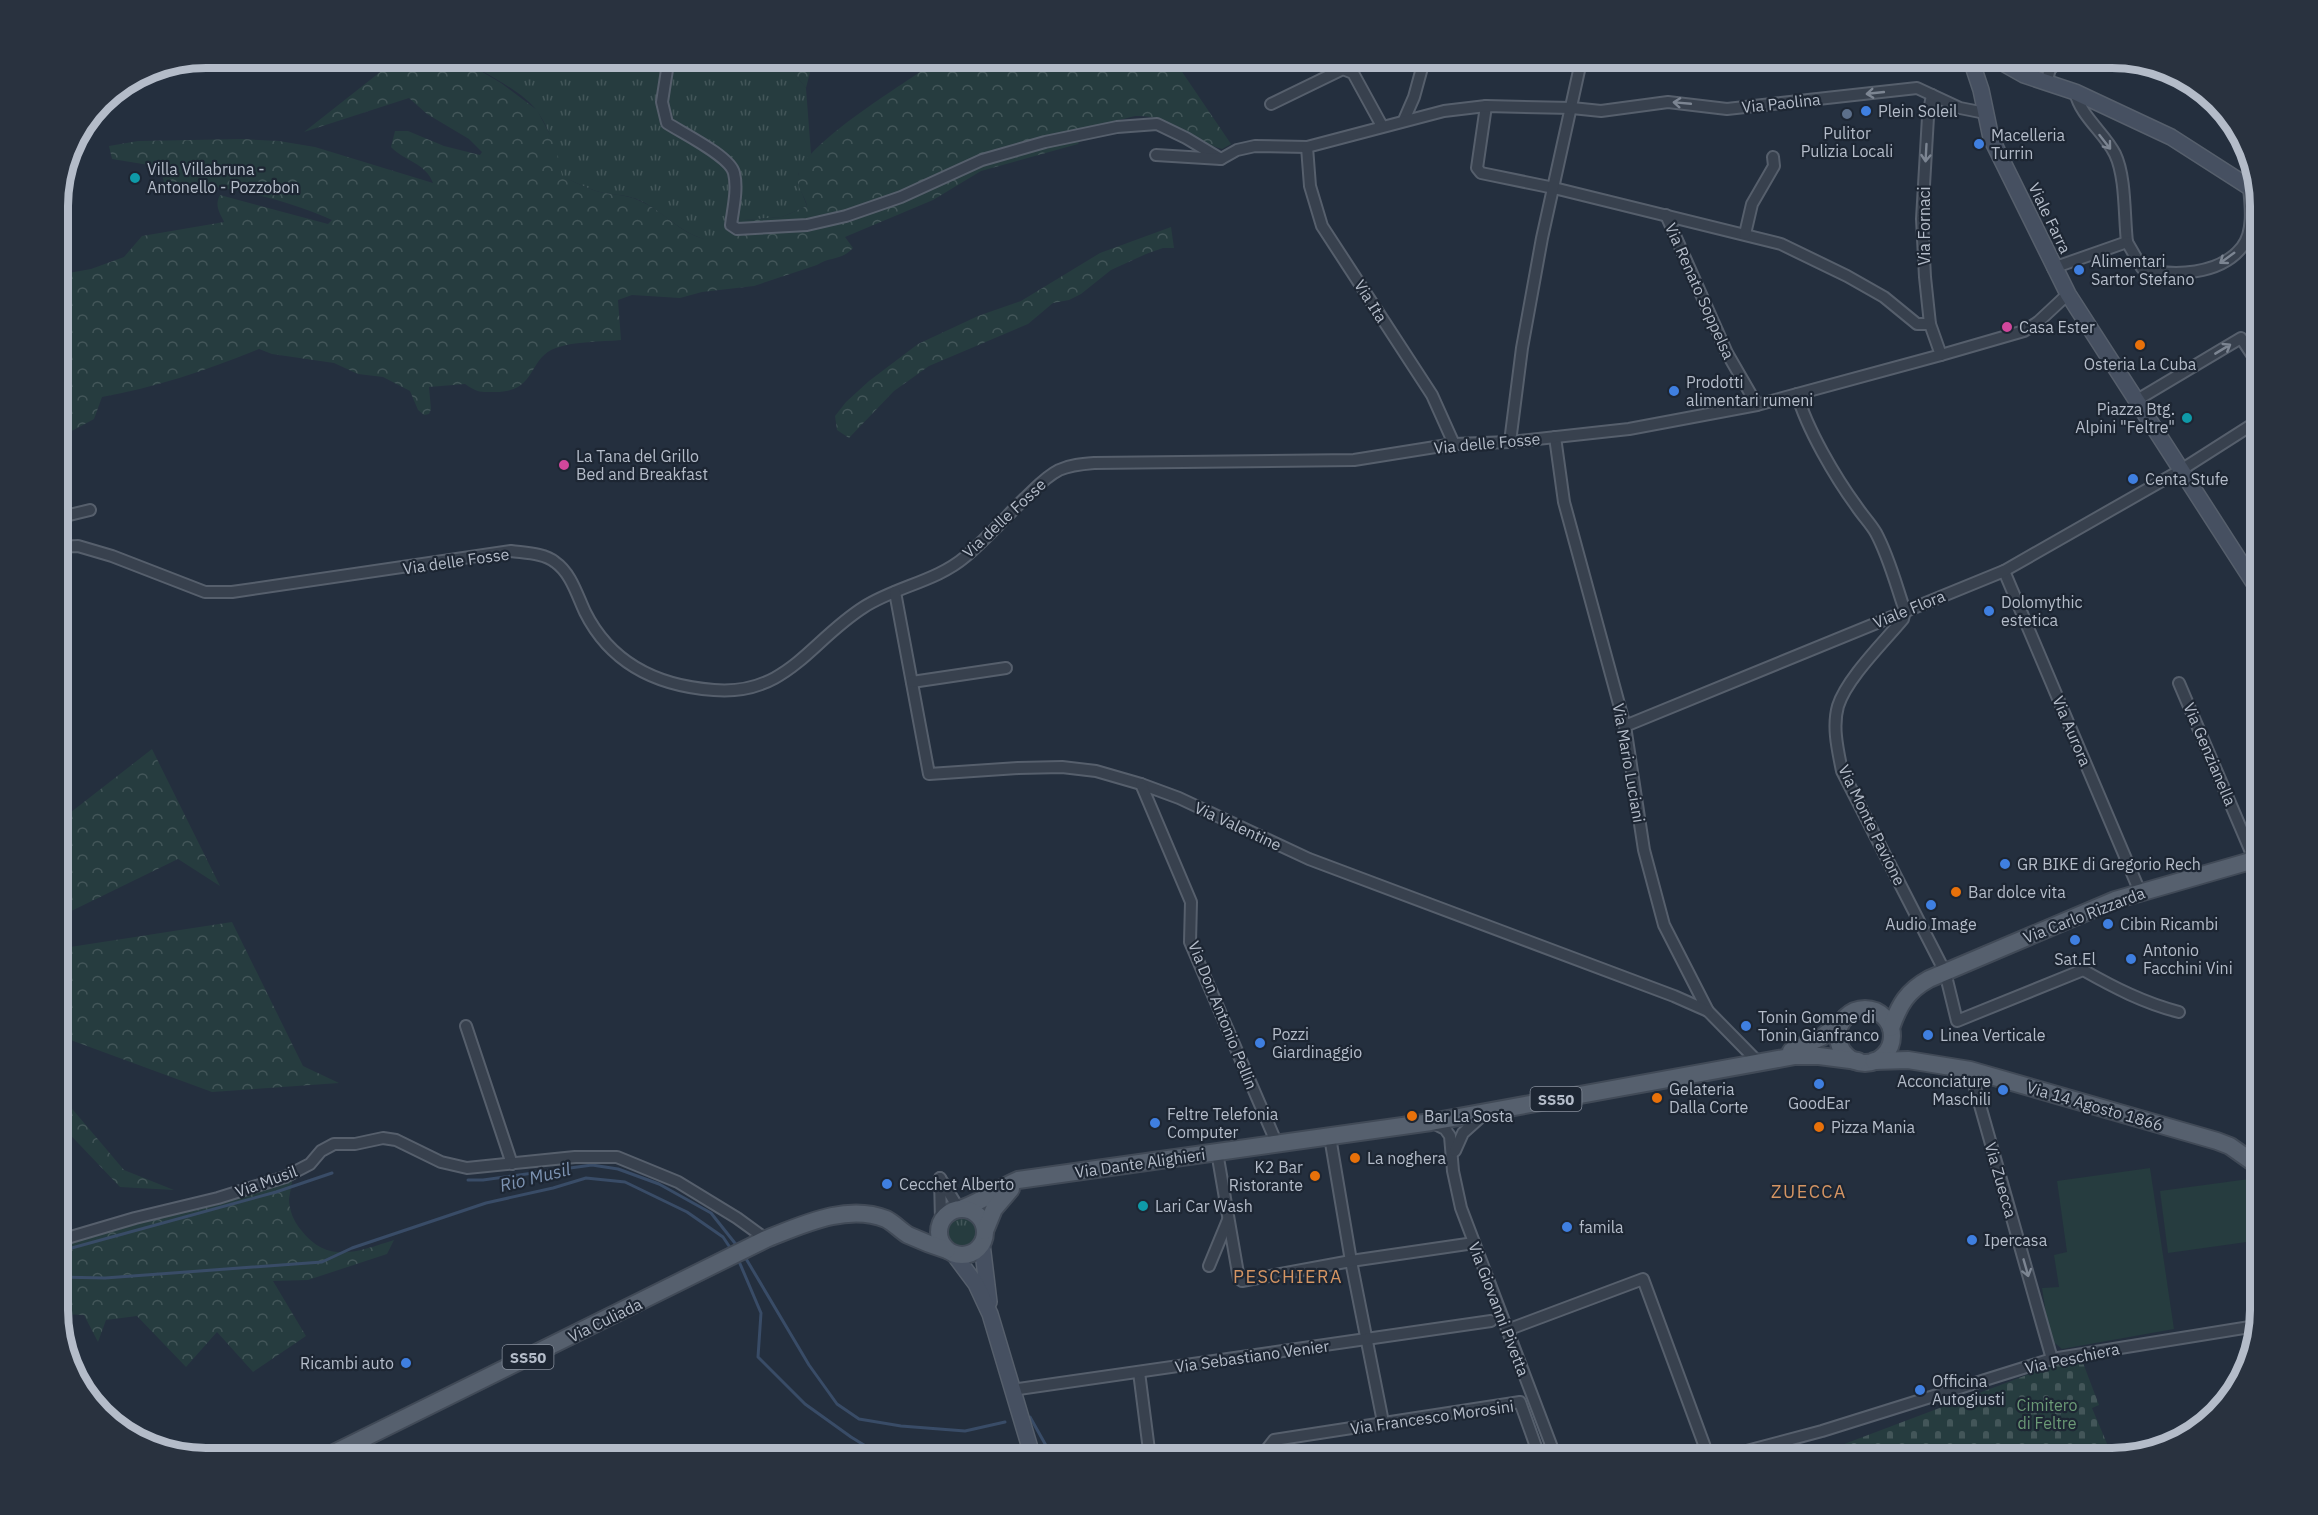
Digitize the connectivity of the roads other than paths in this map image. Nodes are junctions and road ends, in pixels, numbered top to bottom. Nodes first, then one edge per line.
1 (667, 68) edge
2 (1422, 68) edge
3 (1580, 68) edge
4 (1973, 68) edge
5 (2012, 68) edge
6 (2051, 68) edge
7 (2046, 83) junction
8 (2075, 93) junction
9 (1932, 95) junction
10 (1271, 104) dead end
11 (1486, 106) junction
12 (1572, 108) junction
13 (1985, 113) junction
14 (1404, 120) junction
15 (1382, 126) junction
16 (1307, 150) junction
17 (1156, 155) dead end
18 (1773, 157) dead end
19 (1221, 159) junction
20 (2249, 186) edge
21 (1554, 188) junction
22 (1666, 215) junction
23 (2250, 225) edge
24 (1745, 234) junction
25 (2127, 242) junction
26 (2053, 268) junction
27 (2068, 294) junction
28 (1930, 324) junction
29 (2250, 352) edge
30 (1941, 355) junction
31 (1797, 394) junction
32 (2137, 400) junction
33 (1757, 405) junction
34 (2250, 426) edge
35 (1555, 437) junction
36 (1510, 442) junction
37 (1455, 444) junction
38 (2181, 470) junction
39 (90, 510) dead end
40 (68, 515) edge
41 (68, 546) edge
42 (2004, 571) junction
43 (2250, 577) edge
44 (895, 592) junction
45 (1905, 611) junction
46 (1006, 668) dead end
47 (912, 682) junction
48 (2179, 683) dead end
49 (1625, 726) junction
50 (1141, 784) junction
51 (2250, 841) edge
52 (2250, 861) edge
53 (2140, 892) junction
54 (1945, 972) junction
55 (1929, 979) junction
56 (1868, 1009) junction
57 (1708, 1011) junction
58 (2179, 1012) dead end
59 (1851, 1014) junction
60 (466, 1026) dead end
61 (1892, 1031) junction
62 (1866, 1061) junction
63 (1758, 1062) junction
64 (1922, 1062) junction
65 (1970, 1070) junction
66 (1481, 1113) junction
67 (1431, 1122) junction
68 (1330, 1137) junction
69 (1452, 1141) junction
70 (1277, 1144) junction
71 (1217, 1152) junction
72 (1453, 1157) junction
73 (2250, 1160) edge
74 (512, 1164) junction
75 (1018, 1180) junction
76 (961, 1209) junction
77 (1228, 1220) junction
78 (893, 1223) junction
79 (940, 1223) junction
80 (983, 1237) junction
81 (68, 1238) edge
82 (760, 1242) junction
83 (1474, 1243) junction
84 (950, 1252) junction
85 (1351, 1261) junction
86 (1209, 1266) dead end
87 (990, 1314) junction
88 (1491, 1321) dead end
89 (2249, 1327) edge
90 (1507, 1330) junction
91 (1368, 1340) junction
92 (2052, 1359) junction
93 (1138, 1372) junction
94 (1012, 1390) junction
95 (1383, 1422) junction
96 (344, 1448) edge
97 (1030, 1448) edge
98 (1149, 1448) edge
99 (1268, 1448) edge
100 (1536, 1448) edge
101 (1552, 1448) edge
102 (1705, 1448) edge
103 (1758, 1448) edge

1 - 19 street
2 - 14 street
3 - 12 street
4 - 13 main road, Viale Farra
5 - 7 main road
6 - 7 street
7 - 8 main road
8 - 20 main road
8 -> 25 street
9 -> 12 street, Via Paolina
9 - 13 street, Via Paolina
9 -> 28 street, Via Fornaci
10 - 15 street
11 - 12 street, Via Paolina
11 - 14 street, Via Paolina
11 - 21 street, Via Renato Soppelsa
12 - 21 street
13 - 26 main road, Viale Farra
14 - 15 street, Via Paolina
15 - 16 street, Via Paolina
16 - 19 street, Via Paolina
16 - 37 street, Via Ita
17 - 19 street, Via Paolina
18 - 24 street
21 - 22 street, Via Renato Soppelsa
21 - 36 street
22 - 24 street
22 - 33 street, Via Renato Soppelsa
23 -> 25 street
24 - 28 street
25 - 26 street
26 - 27 main road, Viale Farra
27 - 30 street, Via delle Fosse
27 - 32 main road, Viale Farra
28 - 30 street, Via Fornaci
32 -> 29 street
30 - 31 street, Via delle Fosse
31 - 33 street, Via delle Fosse
31 - 45 street
32 - 38 main road, Viale Farra
33 - 35 street, Via delle Fosse
34 - 38 street, Viale Flora
35 - 36 street, Via delle Fosse
35 - 49 street, Via Mario Luciani
36 - 37 street, Via delle Fosse
37 - 44 street, Via delle Fosse
38 - 42 street, Viale Flora
38 - 43 main road, Viale Farra
39 - 40 street
41 - 44 street, Via delle Fosse
42 - 45 street, Viale Flora
42 - 53 street, Via Aurora
44 - 47 street, Via Valentine
45 - 49 street, Viale Flora
45 - 54 street, Via Monte Pavione
46 - 47 street
47 - 50 street, Via Valentine
48 - 51 street, Via Genzianella
49 - 57 street, Via Mario Luciani
50 - 57 street, Via Valentine
50 - 70 street, Via Don Antonio Pellin
52 - 53 main road, Via Carlo Rizzarda
53 - 54 main road, Via Carlo Rizzarda
54 - 55 main road, Via Carlo Rizzarda
54 - 58 street
55 - 56 main road, Via Carlo Rizzarda
55 - 61 main road, Via Carlo Rizzarda
56 - 59 main road
56 - 61 main road
57 - 63 street, Via Mario Luciani
59 - 62 main road
59 - 63 main road, Via Dante Alighieri
60 - 74 street
61 - 62 main road
61 - 64 main road, Via 14 Agosto 1866
62 - 63 main road, Via Dante Alighieri
62 - 64 main road, Via 14 Agosto 1866
63 - 66 main road, Via Dante Alighieri / SS50
64 - 65 main road, Via 14 Agosto 1866
65 - 73 main road, Via 14 Agosto 1866
65 -> 92 street, Via Zuecca
66 - 67 main road, Via Dante Alighieri / SS50
66 - 69 street
66 - 72 street
67 - 68 main road, Via Dante Alighieri / SS50
67 - 69 street
68 - 70 main road, Via Dante Alighieri / SS50
68 - 85 street
69 - 72 street, Via Giovanni Pivetta
70 - 71 main road, Via Dante Alighieri / SS50
71 - 75 main road, Via Dante Alighieri / SS50
71 - 77 street
72 - 83 street, Via Giovanni Pivetta
74 - 81 street, Via Musil
74 - 82 street, Via Musil
75 - 76 main road, Via Dante Alighieri / SS50
75 - 80 main road
76 - 79 main road, SS50
76 - 79 street
76 - 80 main road
77 - 85 street
77 - 86 street
78 - 79 main road, Via Culiada / SS50
78 - 82 main road, Via Culiada / SS50
78 - 84 main road, Via Culiada / SS50
79 - 84 main road
80 - 84 main road
80 - 87 main road
82 - 96 main road, Via Culiada / SS50
83 - 85 street
83 - 90 street, Via Giovanni Pivetta
84 - 87 main road
85 - 91 street
87 - 94 main road
88 - 91 street, Via Sebastiano Venier
89 - 92 street, Via Peschiera
90 - 101 street, Via Giovanni Pivetta
90 - 102 street
91 - 93 street, Via Sebastiano Venier
91 - 95 street
92 - 103 street, Via Peschiera
93 - 94 street, Via Sebastiano Venier
93 - 98 street
94 - 97 main road
95 - 99 street, Via Francesco Morosini
95 - 100 street, Via Francesco Morosini

